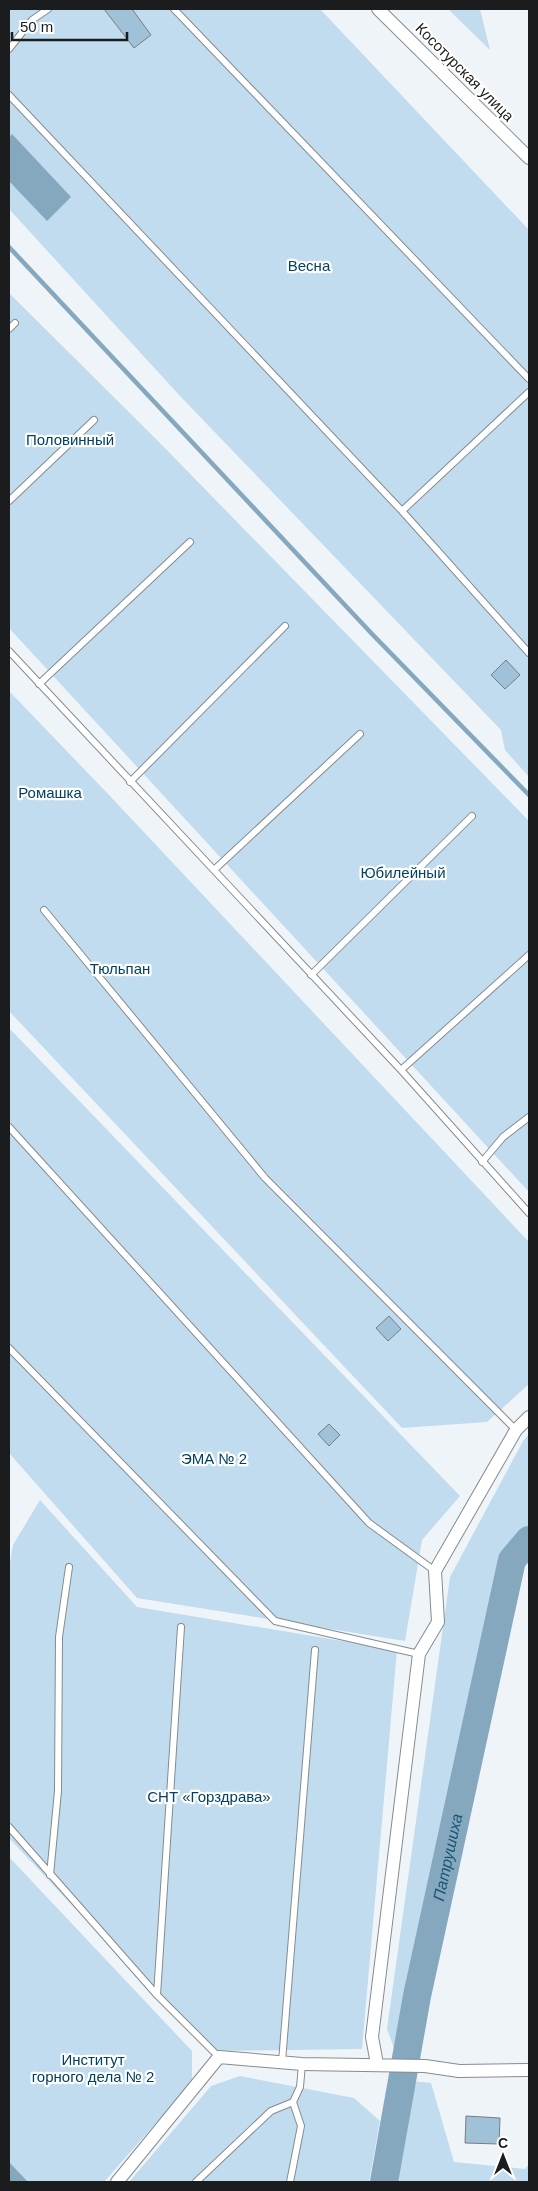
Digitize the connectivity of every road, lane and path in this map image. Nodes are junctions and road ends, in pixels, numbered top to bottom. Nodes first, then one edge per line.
1 (48, 9) edge
2 (174, 9) edge
3 (378, 9) edge
4 (9, 49) edge
5 (9, 95) edge
6 (529, 158) edge
7 (15, 323) dead end
8 (9, 329) edge
9 (529, 379) edge
10 (529, 392) edge
11 (94, 420) dead end
12 (9, 501) edge
13 (402, 511) junction
14 (190, 542) dead end
15 (285, 626) dead end
16 (9, 651) edge
17 (529, 653) edge
18 (39, 684) junction
19 (360, 734) dead end
20 (130, 782) junction
21 (472, 816) dead end
22 (214, 870) junction
23 (44, 910) dead end
24 (529, 955) edge
25 (311, 975) junction
26 (401, 1070) junction
27 (529, 1116) edge
28 (9, 1127) edge
29 (482, 1162) junction
30 (529, 1213) edge
31 (9, 1348) edge
32 (529, 1417) edge
33 (516, 1430) junction
34 (69, 1567) dead end
35 (435, 1571) junction
36 (181, 1628) dead end
37 (315, 1650) dead end
38 (418, 1654) junction
39 (9, 1827) edge
40 (50, 1875) junction
41 (157, 1995) junction
42 (219, 2057) junction
43 (282, 2062) junction
44 (302, 2064) junction
45 (382, 2064) junction
46 (529, 2070) edge
47 (293, 2102) junction
48 (117, 2182) edge
49 (196, 2182) edge
50 (290, 2182) edge

1 - 4 lane
2 - 9 lane
3 - 6 street, Косотурская улица
5 - 13 lane
7 - 8 lane
10 - 13 lane
11 - 12 lane
13 - 17 lane
14 - 18 lane
15 - 20 lane
16 - 18 lane
18 - 20 lane
19 - 22 lane
20 - 22 lane
21 - 25 lane
22 - 25 lane
23 - 33 lane
24 - 26 lane
25 - 26 lane
26 - 29 lane
27 - 29 lane
28 - 35 lane
29 - 30 lane
31 - 38 lane
32 - 33 street
33 - 35 street
34 - 40 lane
35 - 38 street
36 - 41 lane
37 - 43 lane
38 - 45 street
39 - 40 lane
40 - 41 lane
41 - 42 lane
42 - 43 street
42 - 48 street
43 - 44 street
44 - 45 street
44 - 47 lane
45 - 46 street
47 - 49 lane
47 - 50 lane

